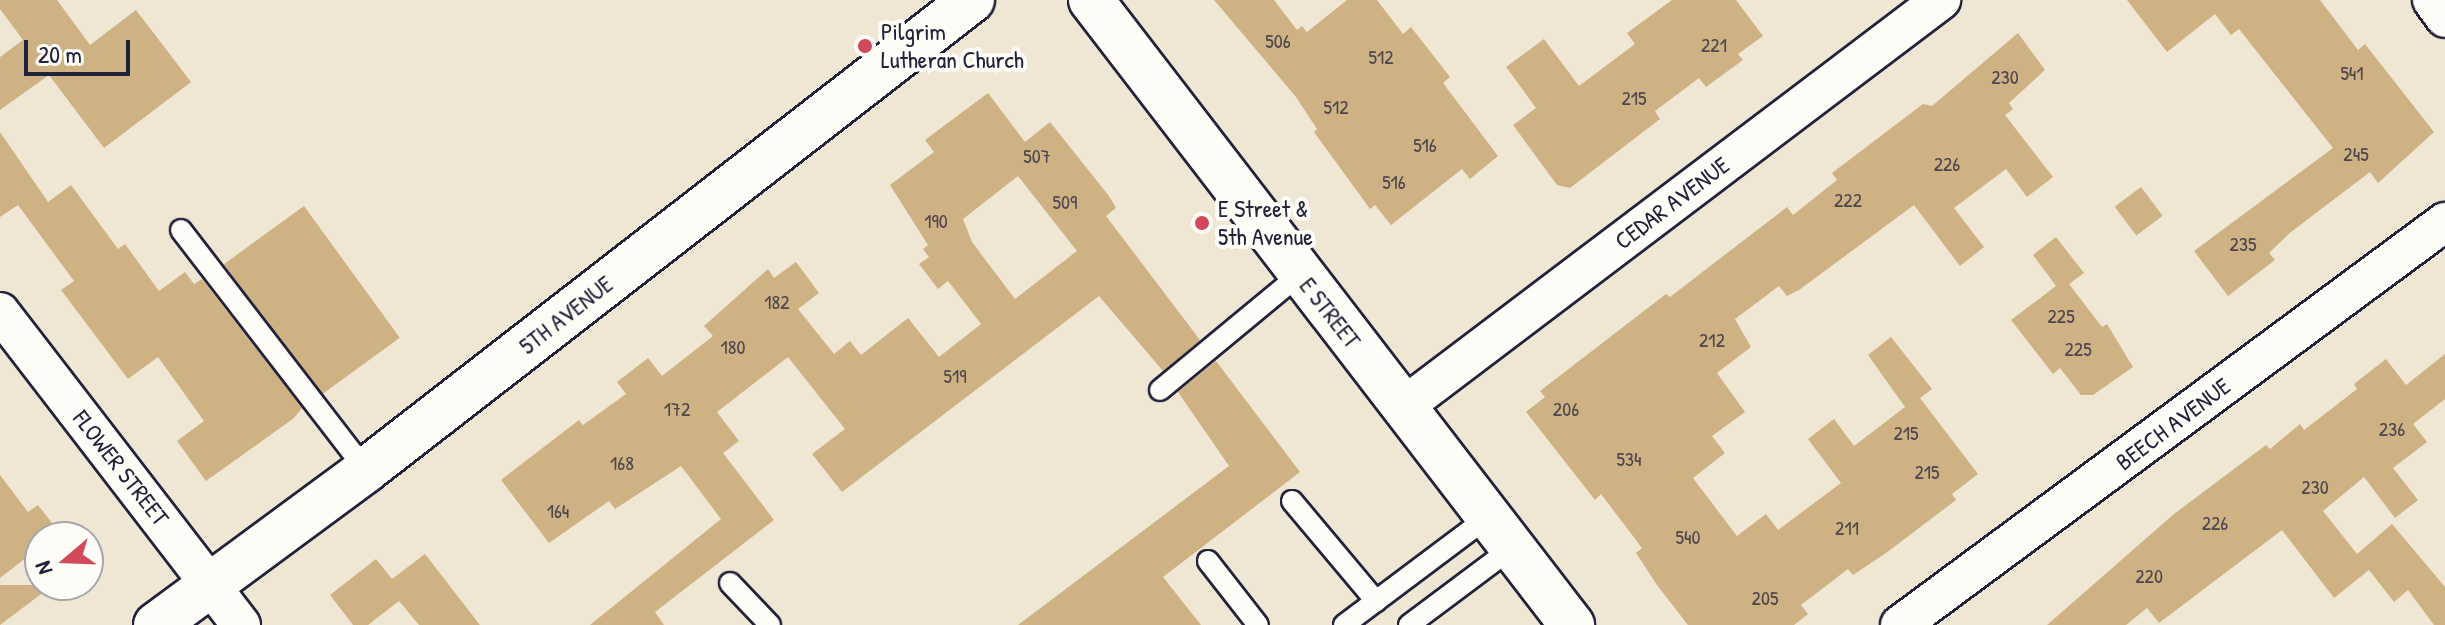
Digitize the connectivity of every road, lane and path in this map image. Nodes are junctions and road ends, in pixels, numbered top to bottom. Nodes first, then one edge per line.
1 (972, 0) edge
2 (1091, 0) edge
3 (1941, 0) edge
4 (2432, 0) edge
5 (2445, 18) edge
6 (2445, 222) edge
7 (181, 230) dead end
8 (1300, 274) junction
9 (0, 312) edge
10 (1160, 390) dead end
11 (1403, 407) junction
12 (366, 470) junction
13 (1292, 501) dead end
14 (1500, 532) junction
15 (1208, 561) dead end
16 (730, 583) dead end
17 (210, 584) junction
18 (1376, 601) junction
19 (156, 625) edge
20 (241, 625) edge
21 (770, 625) edge
22 (1258, 625) edge
23 (1344, 625) edge
24 (1409, 625) edge
25 (1572, 625) edge
26 (1900, 625) edge

1 - 12 street, 5TH AVENUE
2 - 8 street, E STREET
3 - 11 street, CEDAR AVENUE
4 - 5 street
6 - 26 street, BEECH AVENUE
7 - 12 lane
8 - 10 lane
8 - 11 street, E STREET
9 - 17 street, FLOWER STREET
11 - 14 street, E STREET
12 - 17 street, 5TH AVENUE
13 - 18 lane
14 - 18 lane
14 - 24 lane
14 - 25 street, E STREET
15 - 22 lane
16 - 21 lane
17 - 19 street, 5TH AVENUE
17 - 20 street, FLOWER STREET
18 - 23 lane

